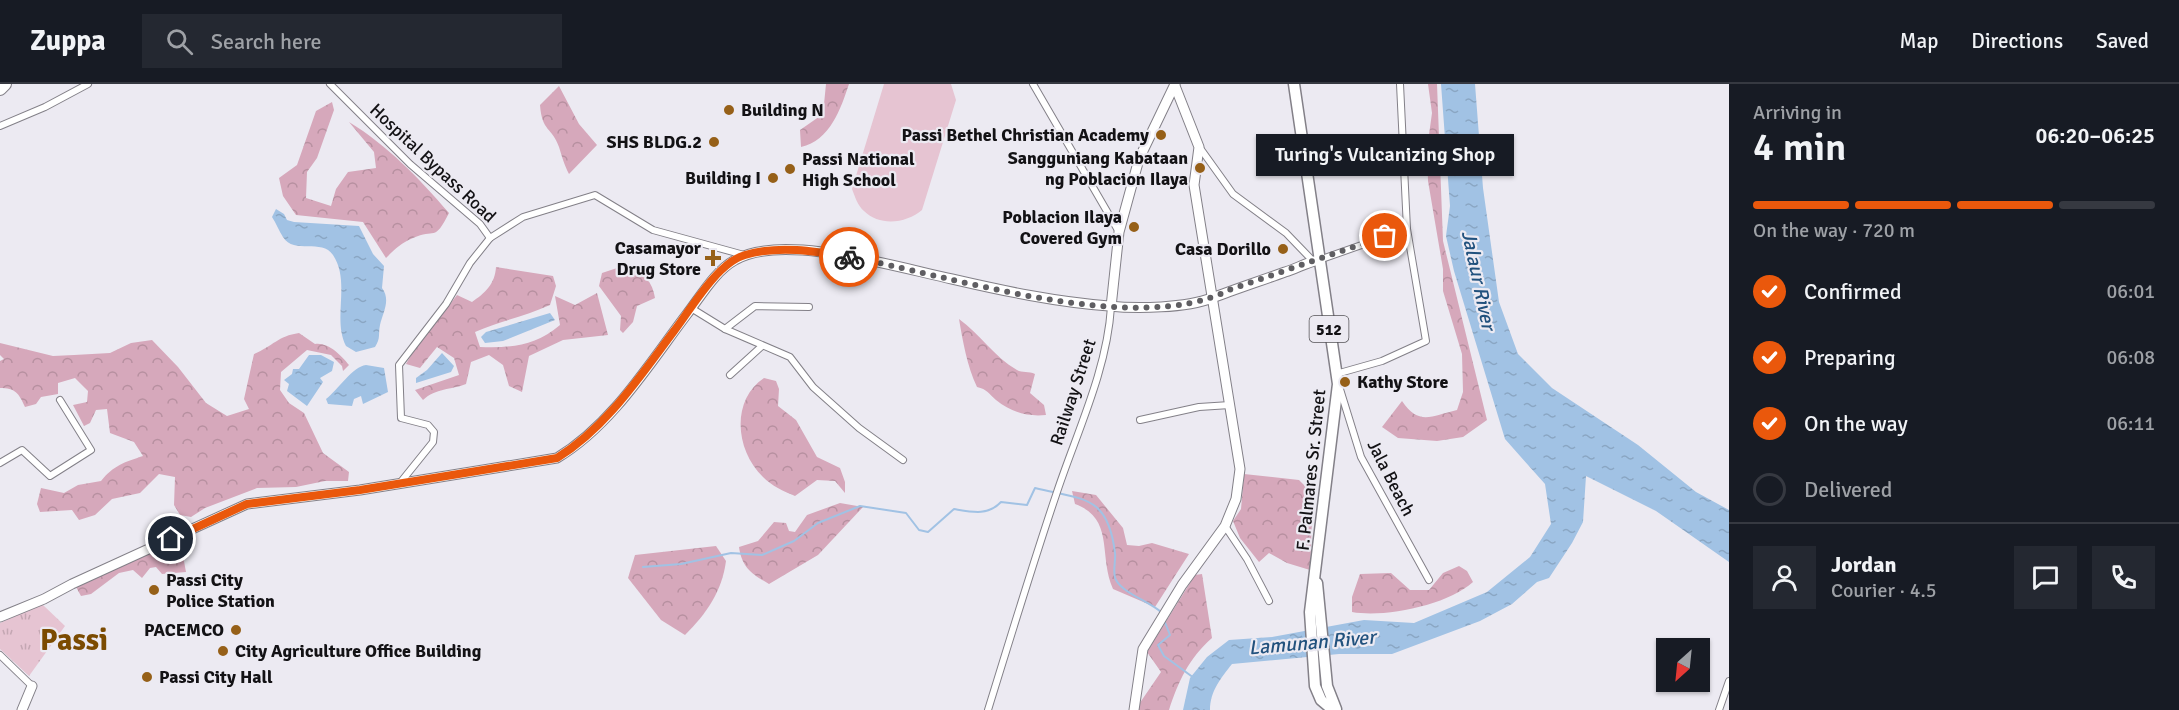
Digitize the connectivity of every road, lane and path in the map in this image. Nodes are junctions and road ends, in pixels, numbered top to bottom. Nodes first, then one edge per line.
1 (88, 84) edge
2 (330, 84) edge
3 (1033, 84) edge
4 (1294, 84) edge
5 (1400, 84) edge
6 (1175, 85) edge
7 (0, 126) edge
8 (1198, 147) junction
9 (1407, 229) junction
10 (1119, 232) junction
11 (490, 238) junction
12 (745, 255) junction
13 (1316, 261) junction
14 (1211, 298) junction
15 (809, 307) dead end
16 (1111, 307) junction
17 (691, 308) junction
18 (725, 329) junction
19 (762, 346) junction
20 (730, 375) dead end
21 (1337, 379) junction
22 (60, 400) dead end
23 (1230, 405) junction
24 (1140, 420) dead end
25 (903, 460) dead end
26 (0, 463) edge
27 (400, 483) junction
28 (1225, 526) junction
29 (1316, 574) junction
30 (1430, 580) dead end
31 (1269, 601) dead end
32 (0, 616) edge
33 (0, 655) edge
34 (1729, 681) edge
35 (32, 686) joint
36 (22, 710) edge
37 (988, 710) edge
38 (1134, 710) edge
39 (1334, 710) edge
40 (1719, 710) edge

1 - 7 street
2 - 11 street, Hospital Bypass Road
3 - 10 street
4 - 13 main road, F. Palmares Sr. Street / 512
5 - 9 street
6 - 8 street
6 - 10 street, Railway Street
8 - 13 street
8 - 14 street
9 - 13 street
9 - 21 street
10 - 16 street, Railway Street
11 - 12 street
11 - 27 street
12 - 16 street
12 - 17 street
13 - 14 street
13 - 21 main road, F. Palmares Sr. Street / 512
14 - 16 street
14 - 23 street
15 - 18 street
16 - 37 street, Railway Street
17 - 18 street
17 - 27 street
18 - 19 street
19 - 20 street
19 - 25 street
21 - 29 main road, F. Palmares Sr. Street / 512
21 - 30 street, Jala Beach
22 - 26 street
23 - 24 street
23 - 28 street
27 - 32 street
28 - 31 street
28 - 38 street
29 - 39 main road, F. Palmares Sr. Street / 512
29 - 39 main road, F. Palmares Sr. Street / 512
33 - 35 street
34 - 40 street
35 - 36 street

